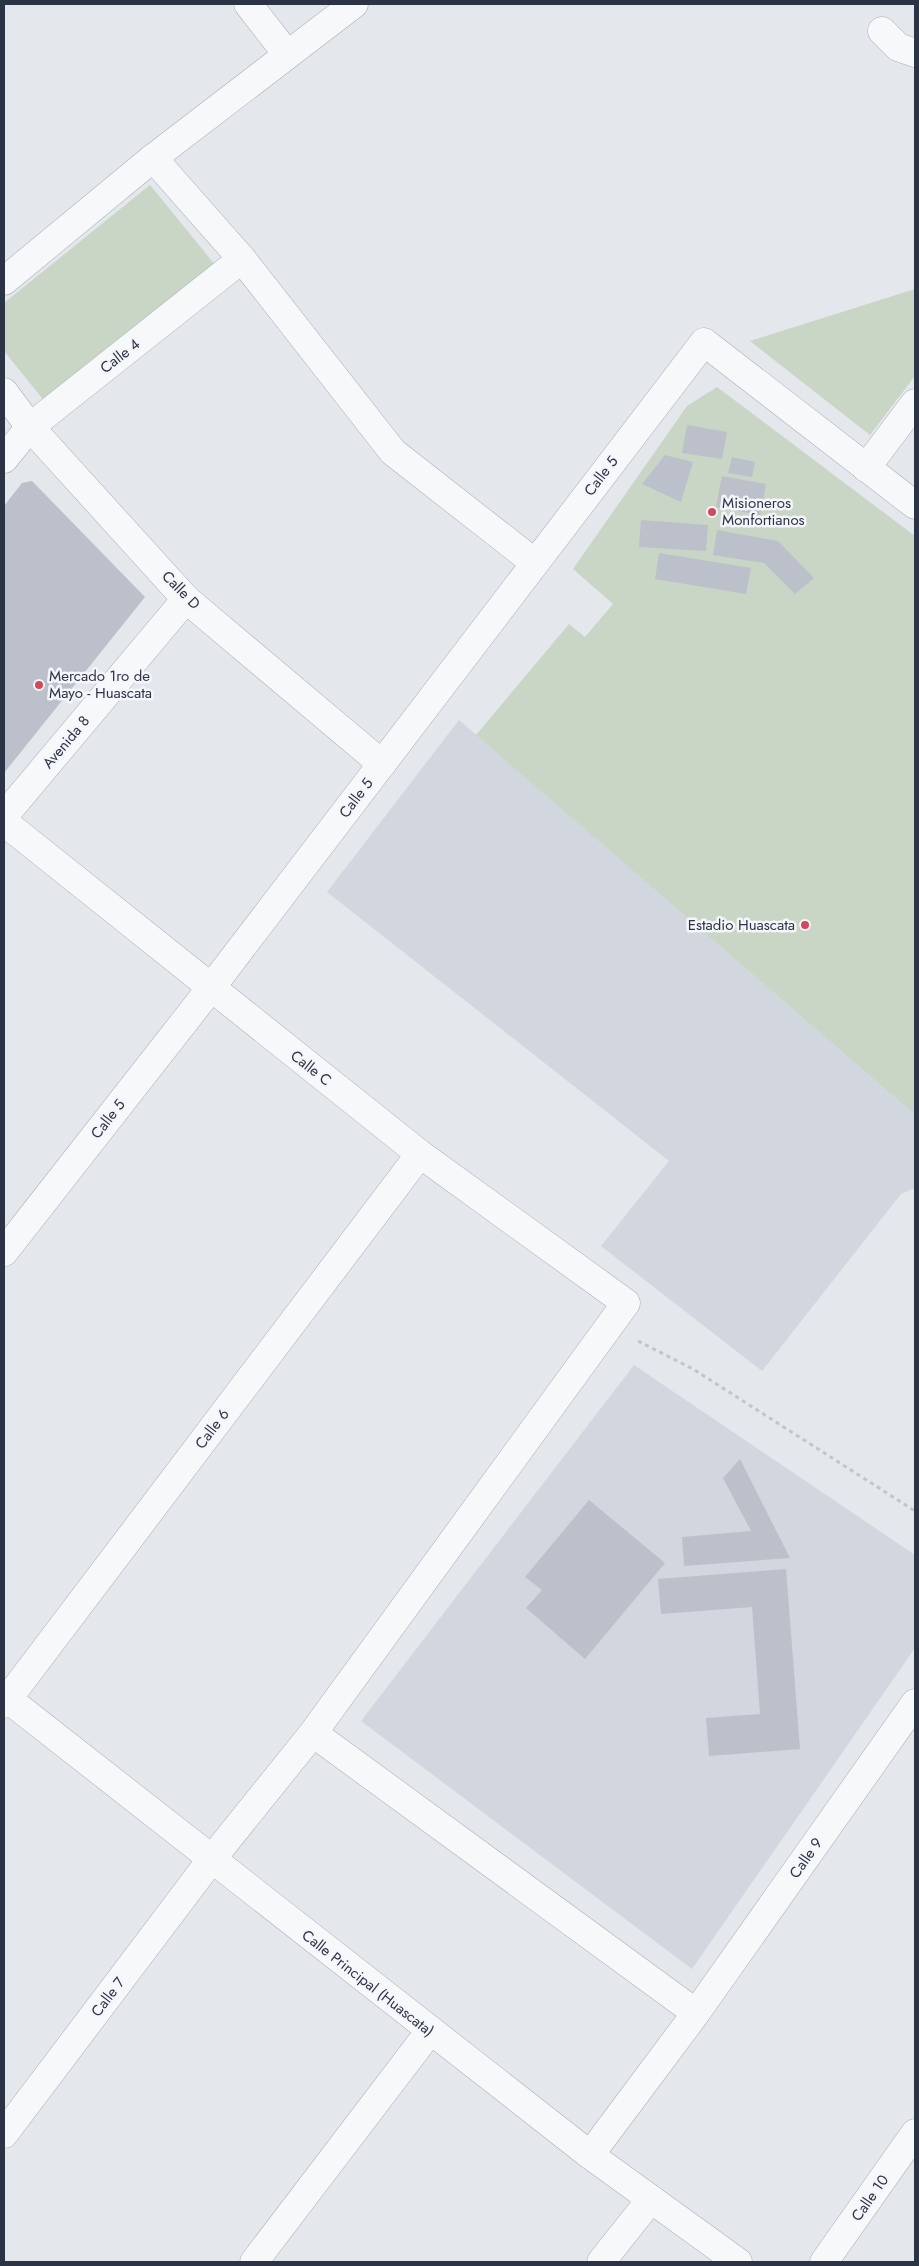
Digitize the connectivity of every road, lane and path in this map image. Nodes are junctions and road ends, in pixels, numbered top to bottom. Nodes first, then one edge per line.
1 (248, 4) edge
2 (354, 4) edge
3 (882, 31) dead end
4 (915, 53) edge
5 (287, 54) junction
6 (153, 158) junction
7 (242, 259) junction
8 (4, 281) edge
9 (4, 392) edge
10 (915, 403) edge
11 (30, 427) junction
12 (4, 459) edge
13 (866, 468) junction
14 (915, 505) edge
15 (535, 563) junction
16 (186, 599) junction
17 (382, 764) junction
18 (4, 816) edge
19 (4, 822) edge
20 (210, 989) junction
21 (420, 1154) junction
22 (4, 1252) edge
23 (626, 1303) joint
24 (611, 1327) junction
25 (915, 1511) edge
26 (5, 1700) edge
27 (915, 1703) edge
28 (312, 1733) junction
29 (211, 1860) junction
30 (696, 2013) junction
31 (430, 2031) junction
32 (915, 2133) edge
33 (4, 2134) edge
34 (590, 2155) junction
35 (651, 2199) junction
36 (254, 2262) edge
37 (601, 2262) edge
38 (738, 2262) edge
39 (824, 2262) edge

1 - 5 street
2 - 5 street
3 - 4 street
5 - 6 street
6 - 7 street
6 - 8 street
7 - 11 street, Calle 4
7 - 15 street
9 - 11 street, Calle D
10 - 13 street
11 - 12 street, Calle 4
11 - 16 street, Calle D
13 - 14 street
13 - 15 street, Calle 5
15 - 17 street, Calle 5
16 - 17 street, Calle D
16 - 18 street, Avenida 8
17 - 20 street, Calle 5
19 - 20 street, Calle C
20 - 21 street, Calle C
20 - 22 street, Calle 5
21 - 23 street, Calle C
21 - 26 street, Calle 6
23 - 24 street, Calle 7
24 - 25 path
24 - 28 street, Calle 7
26 - 29 street, Calle Principal (Huascata)
27 - 30 street, Calle 9
28 - 29 street, Calle 7
28 - 30 street
29 - 31 street, Calle Principal (Huascata)
29 - 33 street, Calle 7
30 - 34 street, Calle 9
31 - 34 street, Calle Principal (Huascata)
31 - 36 street
32 - 39 street, Calle 10
34 - 35 street, Calle Principal (Huascata)
35 - 37 street
35 - 38 street, Calle Principal (Huascata)

